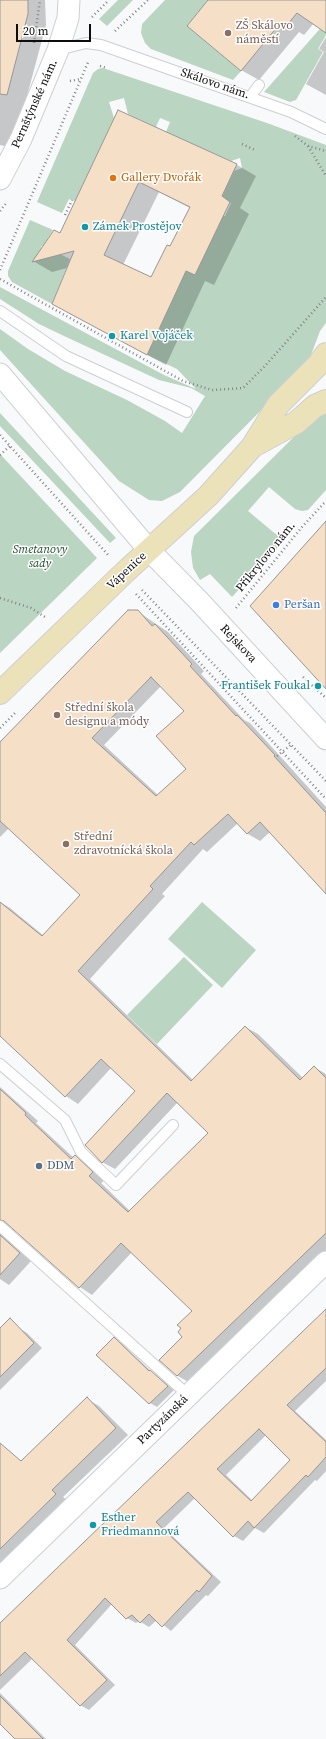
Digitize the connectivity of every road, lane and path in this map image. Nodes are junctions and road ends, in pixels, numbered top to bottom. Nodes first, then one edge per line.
1 (69, 0) edge
2 (148, 0) edge
3 (101, 44) junction
4 (58, 50) junction
5 (259, 85) dead end
6 (250, 97) junction
7 (326, 130) edge
8 (290, 132) dead end
9 (242, 144) dead end
10 (308, 146) junction
11 (255, 150) dead end
12 (326, 151) edge
13 (326, 176) edge
14 (0, 179) edge
15 (72, 200) dead end
16 (65, 215) dead end
17 (0, 270) edge
18 (0, 279) edge
19 (326, 297) edge
20 (0, 311) edge
21 (326, 354) edge
22 (0, 374) edge
23 (326, 401) edge
24 (187, 412) dead end
25 (0, 435) edge
26 (10, 446) junction
27 (252, 447) junction
28 (0, 455) edge
29 (326, 501) edge
30 (149, 550) junction
31 (108, 555) dead end
32 (140, 588) dead end
33 (135, 594) dead end
34 (0, 598) edge
35 (6, 600) junction
36 (0, 603) edge
37 (45, 617) dead end
38 (221, 625) junction
39 (0, 692) edge
40 (326, 739) edge
41 (292, 744) junction
42 (282, 752) junction
43 (277, 756) dead end
44 (326, 780) edge
45 (326, 799) edge
46 (0, 1064) edge
47 (173, 1125) dead end
48 (0, 1226) edge
49 (326, 1262) edge
50 (188, 1395) junction
51 (0, 1578) edge

1 - 4 street
2 - 3 path
3 - 4 lane, Skálovo nám.
3 - 6 lane, Skálovo nám.
3 - 17 path
4 - 14 street, Pernštýnské nám.
5 - 6 lane
6 - 7 lane, Skálovo nám.
8 - 10 path
9 - 11 path
10 - 12 path
10 - 13 path
15 - 16 path
18 - 19 path
20 - 24 lane
21 - 27 main road, Vápenice
22 - 30 street, Rejskova
23 - 27 main road, Vápenice
25 - 26 path
26 - 28 path
26 - 31 path
27 - 30 main road, Vápenice
29 - 38 path, Přikrylovo nám.
30 - 38 street, Rejskova
30 - 39 main road, Vápenice
32 - 41 path
33 - 42 path
34 - 35 path
35 - 36 path
35 - 37 path
38 - 40 street, Rejskova
41 - 42 path
41 - 44 path
42 - 43 path
42 - 45 path
46 - 47 lane
48 - 50 lane
49 - 50 street, Partyzánská
50 - 51 street, Partyzánská

